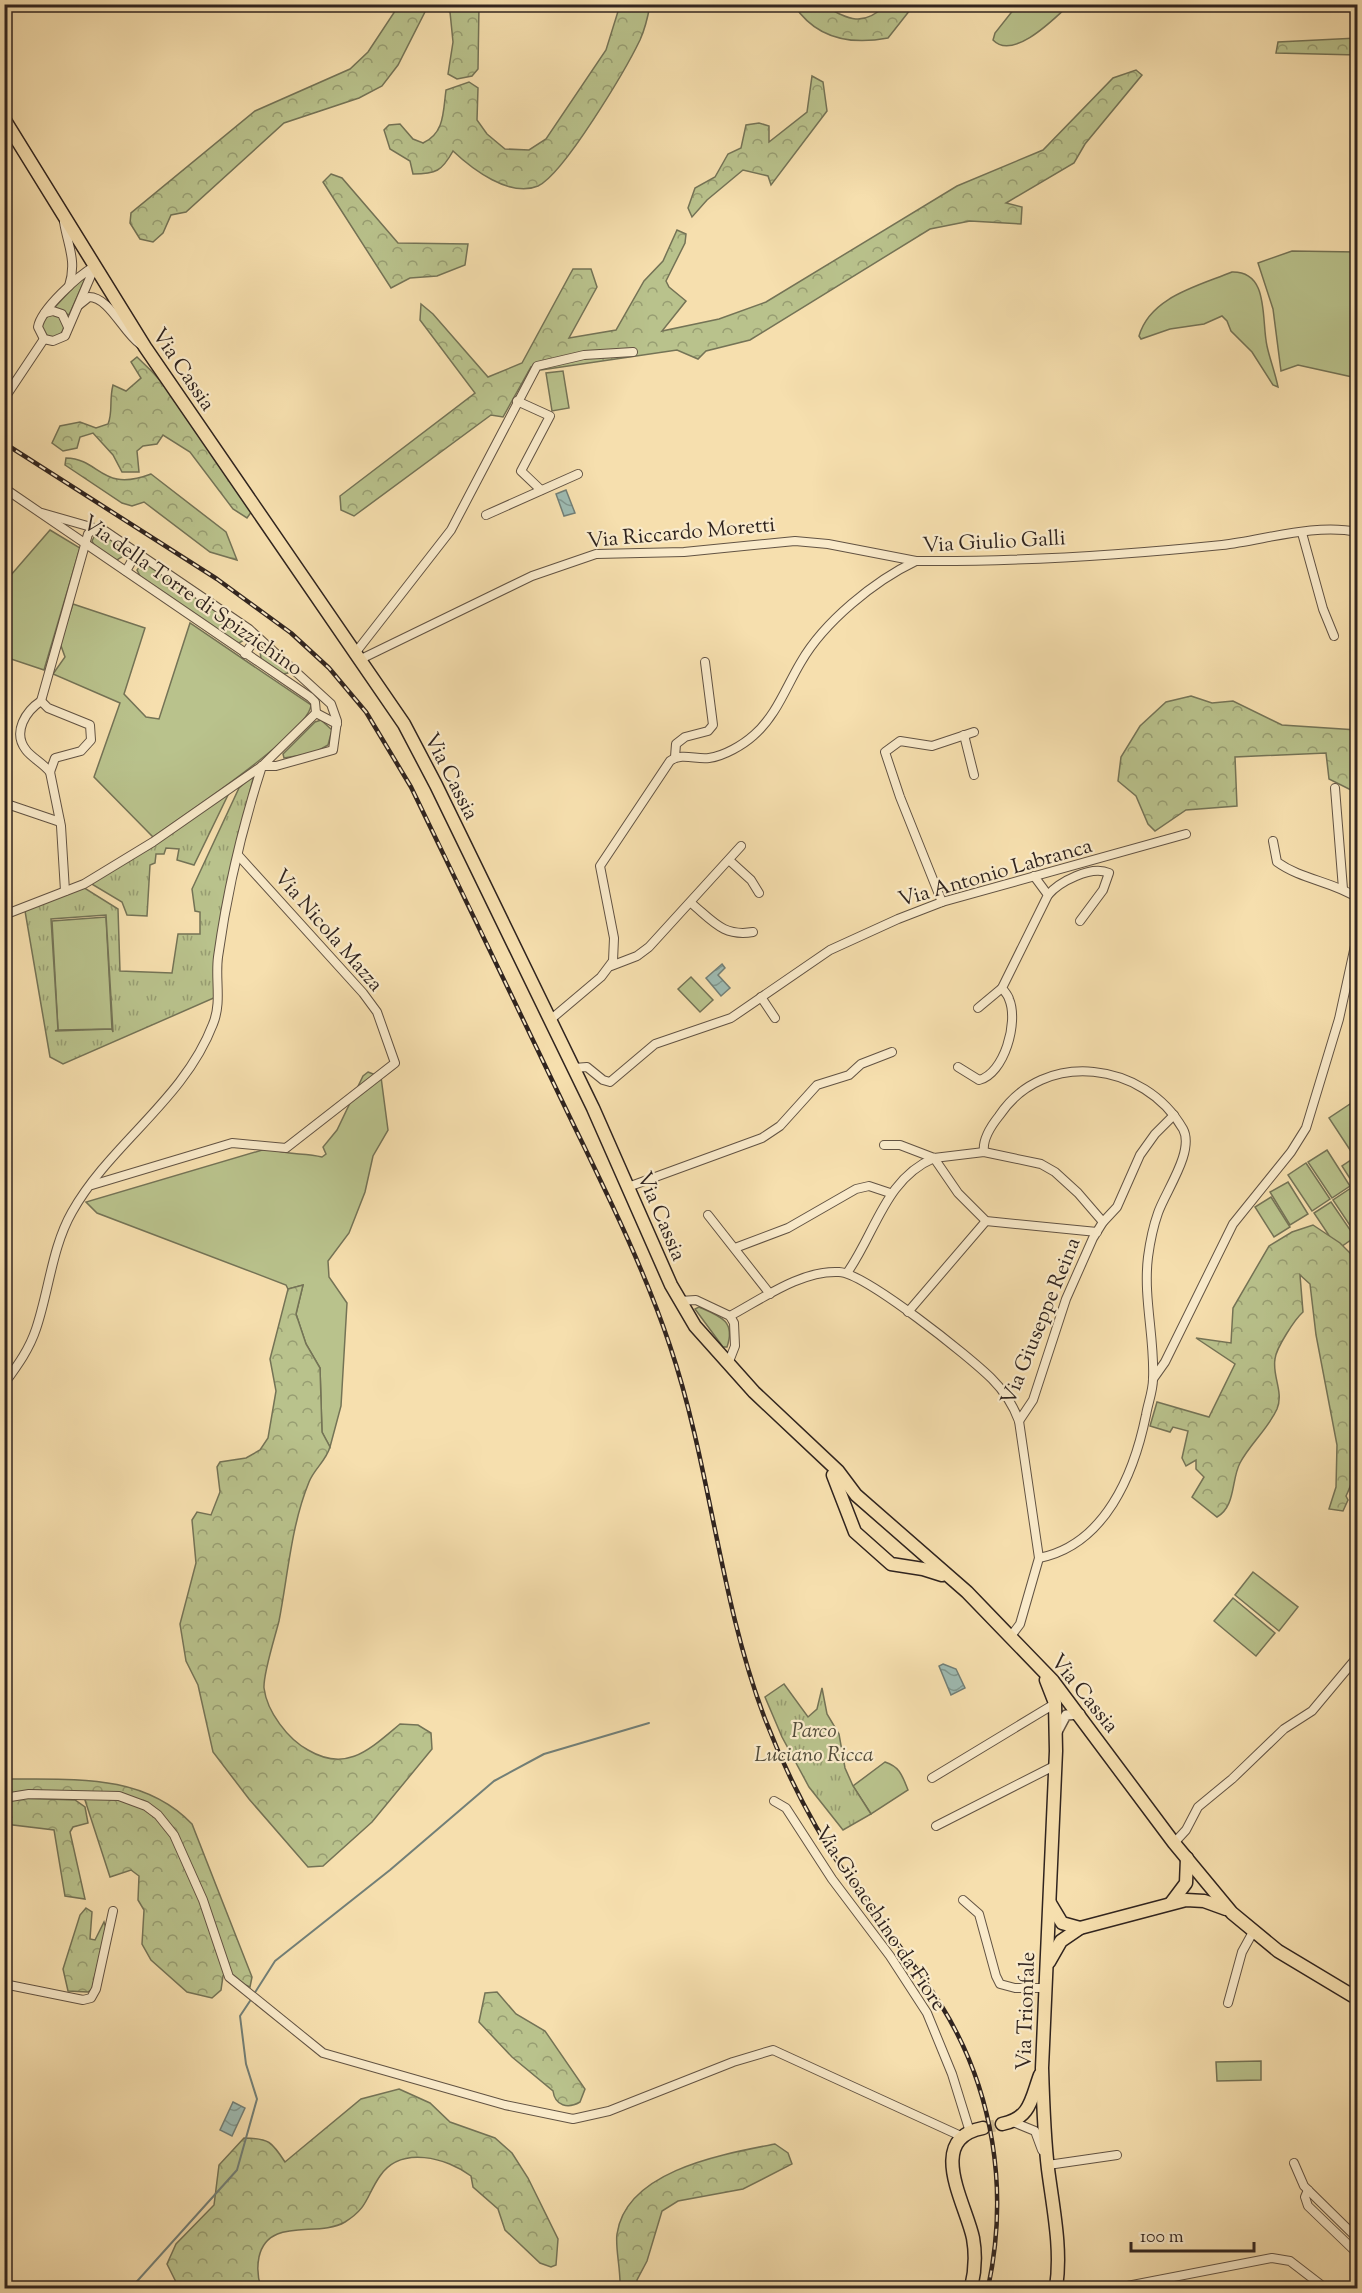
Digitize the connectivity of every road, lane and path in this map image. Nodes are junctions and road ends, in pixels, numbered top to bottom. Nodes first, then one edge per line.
1 (4, 119) edge
2 (62, 214) junction
3 (95, 266) junction
4 (69, 287) junction
5 (77, 308) junction
6 (44, 314) junction
7 (67, 332) junction
8 (44, 339) junction
9 (145, 347) junction
10 (633, 351) dead end
11 (4, 399) edge
12 (517, 401) junction
13 (578, 474) dead end
14 (4, 488) edge
15 (541, 490) junction
16 (42, 513) junction
17 (486, 515) dead end
18 (95, 528) junction
19 (1358, 532) edge
20 (1302, 533) junction
21 (86, 542) junction
22 (137, 552) junction
23 (916, 561) junction
24 (126, 571) junction
25 (257, 636) junction
26 (1334, 636) dead end
27 (245, 654) junction
28 (358, 655) junction
29 (705, 662) dead end
30 (297, 671) junction
31 (286, 681) junction
32 (41, 701) junction
33 (316, 713) junction
34 (337, 724) junction
35 (974, 732) dead end
36 (964, 735) junction
37 (675, 757) junction
38 (262, 766) junction
39 (50, 772) junction
40 (974, 775) dead end
41 (1335, 788) dead end
42 (4, 803) edge
43 (60, 822) junction
44 (1186, 834) dead end
45 (1273, 841) dead end
46 (741, 846) dead end
47 (238, 855) junction
48 (729, 860) junction
49 (1034, 876) junction
50 (1343, 889) junction
51 (65, 891) junction
52 (759, 893) dead end
53 (1048, 895) junction
54 (1358, 898) edge
55 (942, 902) junction
56 (691, 903) junction
57 (4, 915) edge
58 (1080, 921) dead end
59 (753, 932) dead end
60 (1358, 932) edge
61 (611, 966) junction
62 (1002, 988) junction
63 (761, 997) junction
64 (978, 1008) dead end
65 (775, 1018) dead end
66 (550, 1020) junction
67 (892, 1052) dead end
68 (958, 1067) dead end
69 (574, 1068) junction
70 (1174, 1115) junction
71 (884, 1145) dead end
72 (984, 1152) junction
73 (934, 1158) junction
74 (92, 1185) junction
75 (628, 1187) junction
76 (890, 1193) junction
77 (708, 1215) dead end
78 (986, 1221) junction
79 (1102, 1222) junction
80 (1096, 1232) junction
81 (735, 1248) junction
82 (847, 1273) junction
83 (770, 1294) junction
84 (679, 1301) junction
85 (908, 1312) junction
86 (730, 1316) junction
87 (728, 1364) junction
88 (1153, 1379) junction
89 (4, 1384) edge
90 (1019, 1421) junction
91 (829, 1465) junction
92 (869, 1507) junction
93 (850, 1524) junction
94 (912, 1546) junction
95 (1039, 1558) junction
96 (906, 1566) junction
97 (953, 1579) junction
98 (1011, 1636) junction
99 (1358, 1656) edge
100 (1040, 1668) junction
101 (1070, 1701) junction
102 (1055, 1703) junction
103 (1080, 1714) junction
104 (1056, 1733) junction
105 (1056, 1766) junction
106 (932, 1778) dead end
107 (4, 1798) edge
108 (774, 1801) dead end
109 (936, 1826) dead end
110 (1174, 1843) junction
111 (1187, 1858) junction
112 (963, 1900) dead end
113 (1050, 1901) junction
114 (1170, 1903) junction
115 (113, 1911) dead end
116 (1232, 1913) junction
117 (1080, 1928) junction
118 (1253, 1932) junction
119 (1047, 1965) junction
120 (4, 1984) edge
121 (1046, 1988) junction
122 (1358, 1999) edge
123 (1228, 2003) dead end
124 (1042, 2068) junction
125 (1006, 2123) joint
126 (983, 2128) tunnel mouth
127 (966, 2134) junction
128 (1117, 2155) dead end
129 (1294, 2163) dead end
130 (1048, 2165) junction
131 (1308, 2190) junction
132 (1358, 2240) edge
133 (1358, 2254) edge
134 (1160, 2279) junction
135 (971, 2289) edge
136 (1056, 2289) edge
137 (1117, 2289) edge
138 (1161, 2289) edge
139 (1325, 2289) edge

1 - 2 main road, Via Cassia
2 - 3 main road, Via Cassia
2 - 4 street
3 - 4 street
3 - 5 street
3 - 9 main road, Via Cassia
4 - 6 street
5 - 7 street
5 - 9 street
6 - 7 street
6 - 8 street
7 - 8 street
8 - 11 street
9 - 28 main road, Via Cassia
10 - 12 street
12 - 15 street
12 - 28 street
13 - 15 street
14 - 16 street, Via della Torre di Spizzichino
15 - 17 street
16 - 18 street, Via della Torre di Spizzichino
16 - 21 street, Via della Torre di Spizzichino
18 - 21 street
18 - 22 street, Via della Torre di Spizzichino
19 - 20 street, Via Giulio Galli
20 - 23 street, Via Giulio Galli
20 - 26 street
21 - 24 street, Via della Torre di Spizzichino
21 - 32 street
22 - 24 street
22 - 25 street, Via della Torre di Spizzichino
23 - 28 street, Via Riccardo Moretti
23 - 37 street, Via Giulio Galli
24 - 27 street, Via della Torre di Spizzichino
25 - 27 street
25 - 30 street, Via della Torre di Spizzichino
27 - 31 street, Via della Torre di Spizzichino
28 - 66 main road, Via Cassia
29 - 37 street
30 - 31 street
30 - 34 street, Via della Torre di Spizzichino
31 - 33 street, Via della Torre di Spizzichino
32 - 39 street
32 - 39 street
33 - 34 street
33 - 38 street
34 - 38 street
35 - 36 street
36 - 40 street
36 - 55 street
37 - 61 street
38 - 47 street
38 - 51 street
39 - 43 street
41 - 50 street
42 - 43 street
43 - 51 street
44 - 49 street, Via Antonio Labranca
45 - 50 street
46 - 48 street
47 - 74 street
47 - 74 street, Via Nicola Mazza
48 - 52 street
48 - 56 street
49 - 53 street
49 - 55 street, Via Antonio Labranca
50 - 54 street
51 - 57 street
53 - 58 street
53 - 62 street
55 - 63 street, Via Antonio Labranca
56 - 59 street
56 - 61 street
60 - 88 street
61 - 66 street
62 - 64 street
62 - 68 street
63 - 65 street
63 - 69 street, Via Antonio Labranca
66 - 69 main road, Via Cassia
67 - 75 street
69 - 75 main road, Via Cassia
70 - 72 street
70 - 79 street, Via Giuseppe Reina
70 - 88 street
71 - 73 street
72 - 73 street
72 - 79 street
73 - 76 street
73 - 78 street
74 - 89 street
75 - 84 main road, Via Cassia
76 - 81 street
76 - 82 street
77 - 81 street
78 - 80 street
78 - 85 street
79 - 80 street, Via Giuseppe Reina
80 - 90 street, Via Giuseppe Reina
81 - 83 street
82 - 83 street
82 - 85 street
83 - 86 street
84 - 86 street
84 - 87 main road, Via Cassia
85 - 90 street
86 - 87 street
87 - 91 main road, Via Cassia
88 - 95 street
90 - 95 street
91 - 92 main road, Via Cassia
91 - 93 main road, Via Cassia
92 - 93 main road
92 - 94 main road, Via Cassia
93 - 96 main road, Via Cassia
94 - 96 main road
94 - 97 main road, Via Cassia
95 - 98 street
96 - 97 main road, Via Cassia
97 - 98 main road, Via Cassia
98 - 100 main road, Via Cassia
99 - 110 street
100 - 101 main road, Via Cassia
100 - 102 main road, Via Trionfale
101 - 102 street
101 - 103 main road, Via Cassia
102 - 104 main road, Via Trionfale
102 - 106 street
103 - 104 street
103 - 110 main road, Via Cassia
104 - 105 main road, Via Trionfale
105 - 109 street
105 - 113 main road, Via Trionfale
107 - 127 street
108 - 127 street, Via Gioacchino da Fiore
110 - 111 main road, Via Cassia
111 - 114 main road
111 - 116 main road, Via Cassia
112 - 121 street
113 - 117 main road
113 - 119 main road, Via Trionfale
114 - 116 main road
114 - 117 main road
115 - 120 street
116 - 118 main road, Via Cassia
117 - 119 main road
118 - 122 main road, Via Cassia
118 - 123 street
119 - 121 main road, Via Trionfale
121 - 124 main road, Via Trionfale
124 - 125 main road
124 - 130 main road, Via Trionfale
125 - 130 street
126 - 127 main road
127 - 135 main road
128 - 130 street
129 - 131 street
130 - 136 main road, Via Trionfale
131 - 132 street
131 - 133 street
134 - 137 street
134 - 138 street
134 - 139 street

